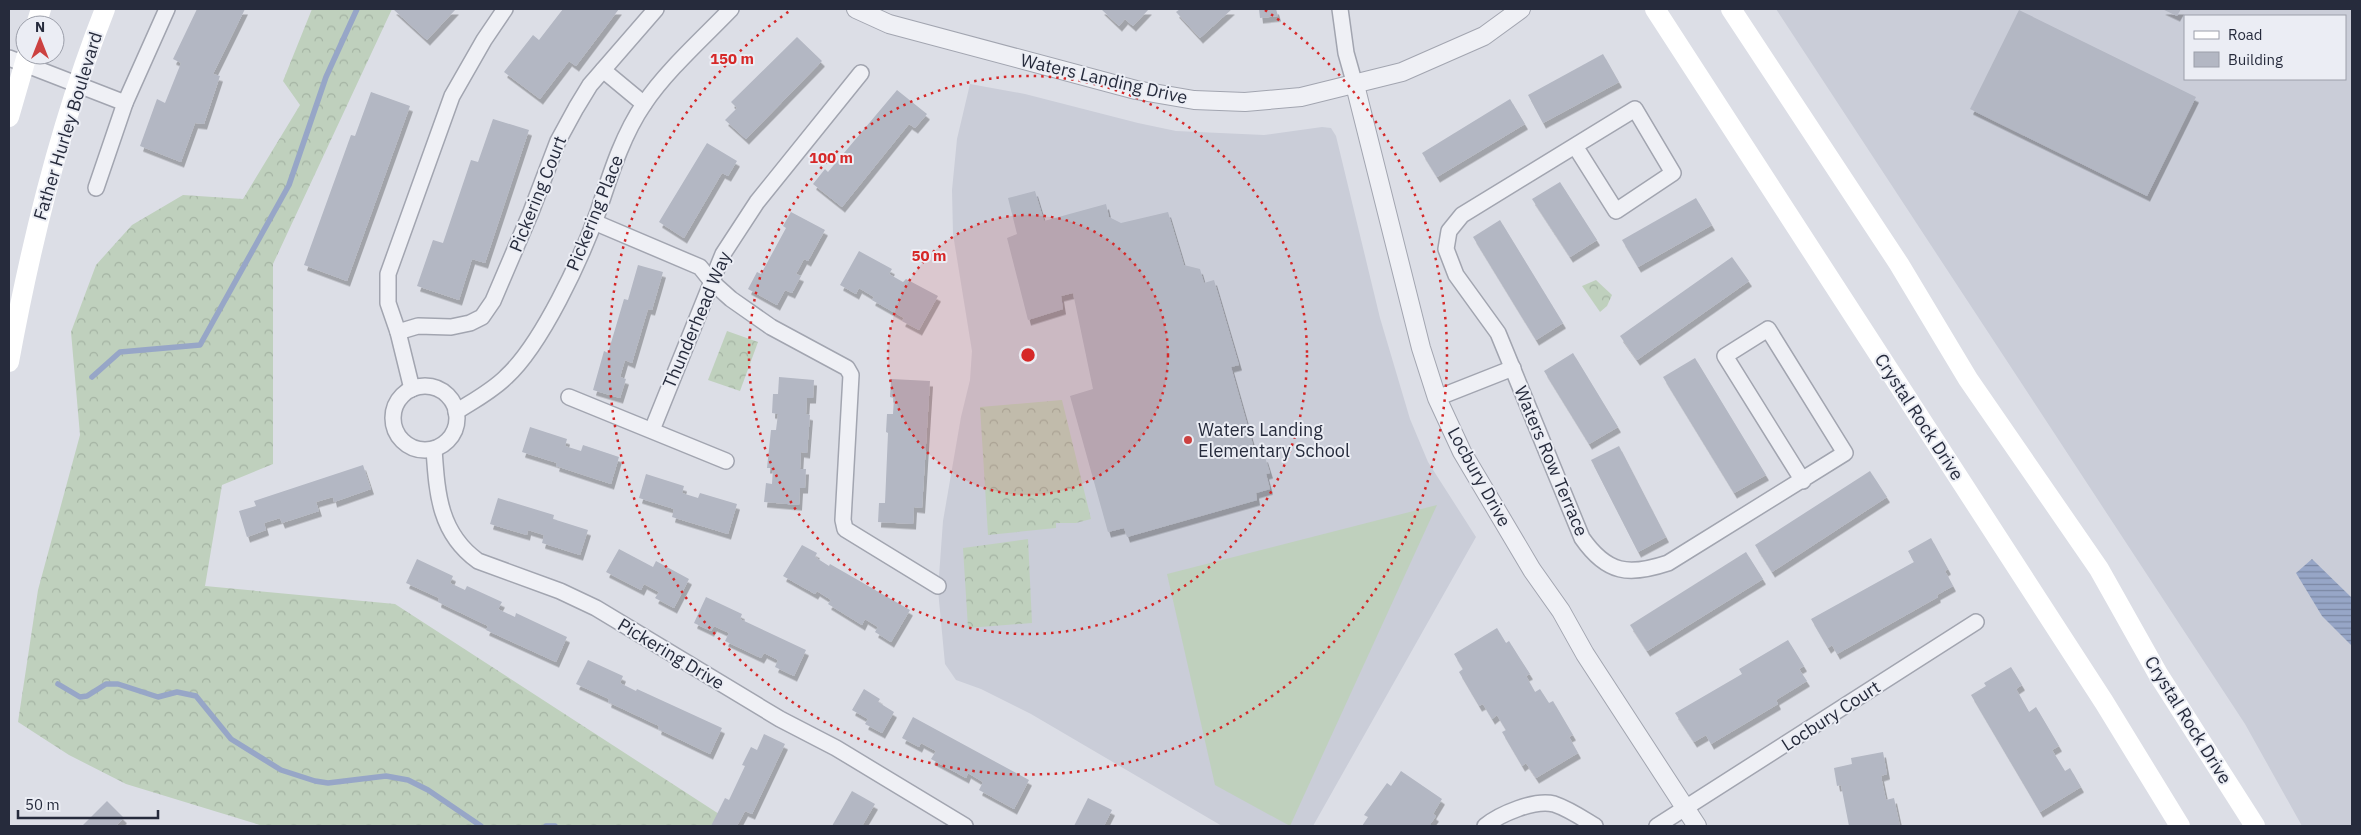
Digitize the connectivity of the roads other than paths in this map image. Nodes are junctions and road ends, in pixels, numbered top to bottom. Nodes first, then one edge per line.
1 (105, 9) edge
2 (167, 9) edge
3 (505, 9) edge
4 (656, 9) edge
5 (731, 9) edge
6 (856, 9) edge
7 (1340, 9) edge
8 (1520, 9) edge
9 (1655, 9) edge
10 (1731, 9) edge
11 (19, 65) edge
12 (33, 65) edge
13 (603, 70) junction
14 (860, 73) dead end
15 (77, 85) junction
16 (1355, 85) junction
17 (125, 103) junction
18 (644, 104) junction
19 (9, 118) edge
20 (1575, 146) junction
21 (96, 188) dead end
22 (594, 222) junction
23 (712, 282) junction
24 (398, 332) junction
25 (9, 362) edge
26 (1513, 368) junction
27 (412, 389) junction
28 (570, 397) dead end
29 (1437, 398) junction
30 (456, 412) junction
31 (652, 430) junction
32 (434, 449) junction
33 (726, 461) dead end
34 (1803, 481) junction
35 (938, 586) dead end
36 (1976, 622) dead end
37 (1686, 808) junction
38 (965, 826) edge
39 (1485, 826) edge
40 (1595, 826) edge
41 (1658, 826) edge
42 (1697, 826) edge
43 (2180, 826) edge
44 (2255, 826) edge

1 - 15 main road, Father Hurley Boulevard
2 - 17 street
3 - 24 street
4 - 13 street, Pickering Court
5 - 18 street, Pickering Place
6 - 16 street, Waters Landing Drive
7 - 16 street
8 - 16 street, Waters Landing Drive
9 - 43 main road, Crystal Rock Drive
10 - 44 main road, Crystal Rock Drive
11 - 19 main road
12 - 15 street
13 - 18 street
13 - 24 street, Pickering Court
14 - 23 street, Thunderhead Way
15 - 17 street
15 - 25 main road, Father Hurley Boulevard
16 - 29 street, Locbury Drive
17 - 21 street
18 - 22 street, Pickering Place
20 - 20 street, Waters Row Terrace
20 - 26 street, Waters Row Terrace
22 - 23 street
22 - 30 street, Pickering Place
23 - 31 street, Thunderhead Way
23 - 35 street
24 - 27 street
26 - 29 street, Waters Row Terrace
26 - 34 street, Waters Row Terrace
27 - 30 street
27 - 32 street
28 - 31 street
29 - 37 street, Locbury Drive
30 - 32 street
31 - 33 street
32 - 38 street, Pickering Drive
34 - 34 street, Waters Row Terrace
36 - 37 street, Locbury Court
37 - 41 street, Locbury Court
37 - 42 street, Locbury Drive
39 - 40 street

